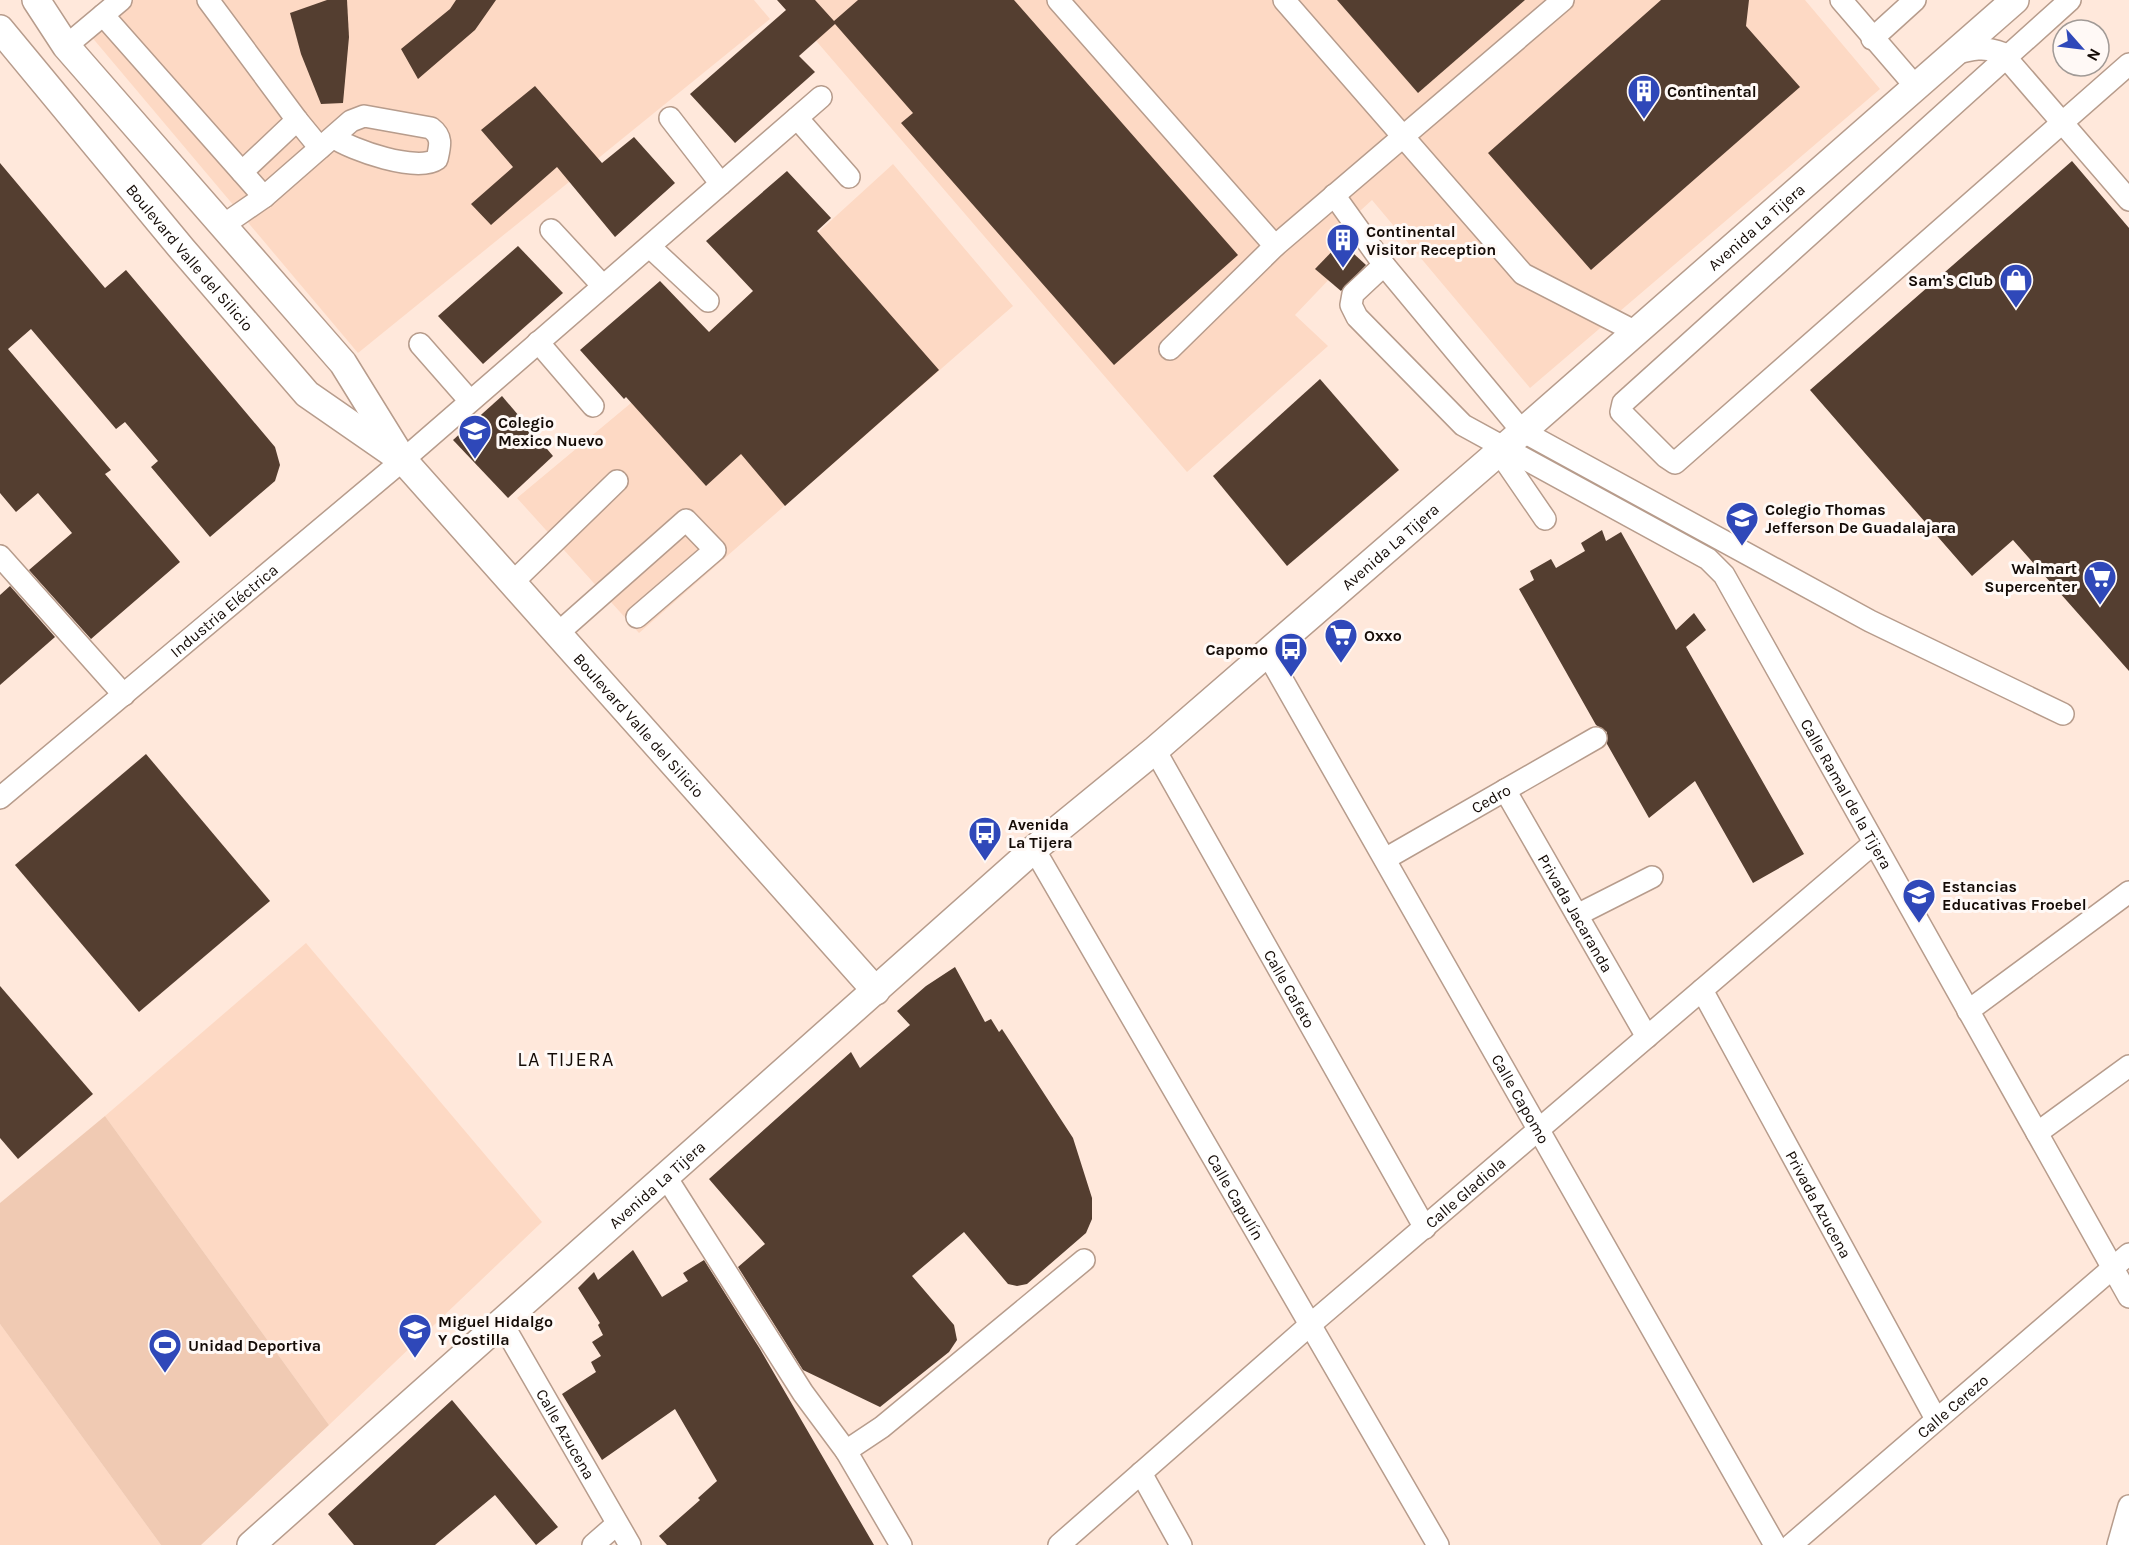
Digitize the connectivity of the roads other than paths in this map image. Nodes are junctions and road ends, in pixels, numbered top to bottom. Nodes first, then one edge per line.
1 (36, 0) edge
2 (121, 0) edge
3 (208, 0) edge
4 (1058, 0) edge
5 (1284, 0) edge
6 (1563, 0) edge
7 (1841, 0) edge
8 (1915, 0) edge
9 (2070, 0) edge
10 (2012, 2) edge
11 (103, 15) junction
12 (0, 29) edge
13 (1872, 39) junction
14 (66, 46) junction
15 (1953, 54) junction
16 (2004, 55) junction
17 (2129, 64) edge
18 (35, 74) junction
19 (1916, 87) junction
20 (821, 96) dead end
21 (670, 118) dead end
22 (797, 118) junction
23 (297, 120) junction
24 (2062, 123) junction
25 (1401, 136) junction
26 (242, 172) junction
27 (849, 177) dead end
28 (721, 184) junction
29 (1334, 195) junction
30 (264, 197) junction
31 (2129, 200) edge
32 (222, 226) junction
33 (551, 230) dead end
34 (1275, 246) junction
35 (650, 247) junction
36 (1384, 265) junction
37 (603, 286) junction
38 (708, 301) dead end
39 (1636, 332) junction
40 (538, 342) junction
41 (420, 344) dead end
42 (1170, 349) dead end
43 (470, 401) junction
44 (593, 406) dead end
45 (1509, 443) junction
46 (403, 460) junction
47 (617, 480) dead end
48 (1545, 519) dead end
49 (0, 556) edge
50 (512, 583) junction
51 (637, 617) dead end
52 (557, 634) junction
53 (1267, 653) junction
54 (124, 695) junction
55 (2063, 714) dead end
56 (1596, 738) dead end
57 (1155, 750) junction
58 (1505, 790) junction
59 (0, 798) edge
60 (1874, 843) junction
61 (1034, 849) junction
62 (1385, 859) junction
63 (1652, 877) dead end
64 (2129, 892) edge
65 (1577, 915) junction
66 (1702, 990) junction
67 (876, 991) junction
68 (1968, 1011) junction
69 (1647, 1037) junction
70 (2129, 1066) edge
71 (1538, 1130) junction
72 (2037, 1133) junction
73 (666, 1177) junction
74 (1425, 1228) junction
75 (1084, 1260) dead end
76 (2121, 1260) edge
77 (2129, 1296) edge
78 (502, 1323) junction
79 (1311, 1324) junction
80 (1936, 1419) junction
81 (846, 1451) junction
82 (1141, 1473) junction
83 (2129, 1506) edge
84 (617, 1524) junction
85 (251, 1545) edge
86 (593, 1545) edge
87 (630, 1545) edge
88 (901, 1545) edge
89 (1059, 1545) edge
90 (1181, 1545) edge
91 (1438, 1545) edge
92 (1776, 1545) edge
93 (1791, 1545) edge
94 (2118, 1545) edge

1 - 14 main road, Boulevard Valle del Silicio
2 - 11 street
3 - 23 street
4 - 34 street
5 - 25 street
6 - 25 street
7 - 13 street
8 - 13 street
9 - 16 street
10 - 15 main road, Avenida La Tijera
10 - 16 street
11 - 14 street
11 - 26 street
12 - 18 main road, Boulevard Valle del Silicio
13 - 19 street
14 - 18 main road
14 - 32 main road, Boulevard Valle del Silicio
15 - 16 street
15 - 19 main road, Avenida La Tijera
16 - 24 street
16 - 24 street
17 - 24 street
18 - 46 main road, Boulevard Valle del Silicio
19 - 39 main road, Avenida La Tijera
20 - 22 street, Industria Eléctrica
21 - 28 street
22 - 27 street
22 - 28 street, Industria Eléctrica
23 - 26 street
23 - 30 street
24 - 31 street
25 - 29 street
25 - 39 street
26 - 30 street
28 - 35 street, Industria Eléctrica
29 - 34 street
29 - 36 street
30 - 32 street
32 - 46 main road, Boulevard Valle del Silicio
33 - 37 street
34 - 42 street
35 - 37 street, Industria Eléctrica
35 - 38 street
36 - 45 street
36 - 45 street
37 - 40 street, Industria Eléctrica
39 - 45 main road, Avenida La Tijera
40 - 43 street, Industria Eléctrica
40 - 44 street
41 - 43 street
43 - 46 street, Industria Eléctrica
45 - 48 street
45 - 53 main road, Avenida La Tijera
45 - 55 street
45 - 60 street, Calle Ramal de la Tijera
46 - 50 main road, Boulevard Valle del Silicio
46 - 54 street, Industria Eléctrica
47 - 50 street
49 - 54 street
50 - 52 main road, Boulevard Valle del Silicio
51 - 52 street
52 - 67 main road, Boulevard Valle del Silicio
53 - 57 main road, Avenida La Tijera
53 - 62 street, Calle Capomo
54 - 59 street, Industria Eléctrica
56 - 58 street, Cedro
57 - 61 main road, Avenida La Tijera
57 - 74 street, Calle Cafeto
58 - 62 street, Cedro
58 - 65 street, Privada Jacaranda
60 - 66 street, Calle Gladiola
60 - 68 street, Calle Ramal de la Tijera
61 - 67 main road, Avenida La Tijera
61 - 79 street, Calle Capulín
62 - 71 street, Calle Capomo
63 - 65 street
64 - 68 street
65 - 69 street, Privada Jacaranda
66 - 69 street, Calle Gladiola
66 - 80 street, Privada Azucena
67 - 73 main road, Avenida La Tijera
68 - 72 street, Calle Ramal de la Tijera
69 - 71 street, Calle Gladiola
70 - 72 street
71 - 74 street, Calle Gladiola
71 - 92 street, Calle Capomo
72 - 76 street, Calle Ramal de la Tijera
73 - 78 main road, Avenida La Tijera
73 - 81 street
74 - 79 street, Calle Gladiola
75 - 81 street
76 - 77 street, Calle Ramal de la Tijera
76 - 80 street, Calle Cerezo
78 - 84 street, Calle Azucena
78 - 85 main road, Avenida La Tijera
79 - 82 street, Calle Gladiola
79 - 91 street, Calle Capulín
80 - 93 street, Calle Cerezo
81 - 88 street
82 - 89 street, Calle Gladiola
82 - 90 street
83 - 94 street
84 - 86 street
84 - 87 street, Calle Azucena

